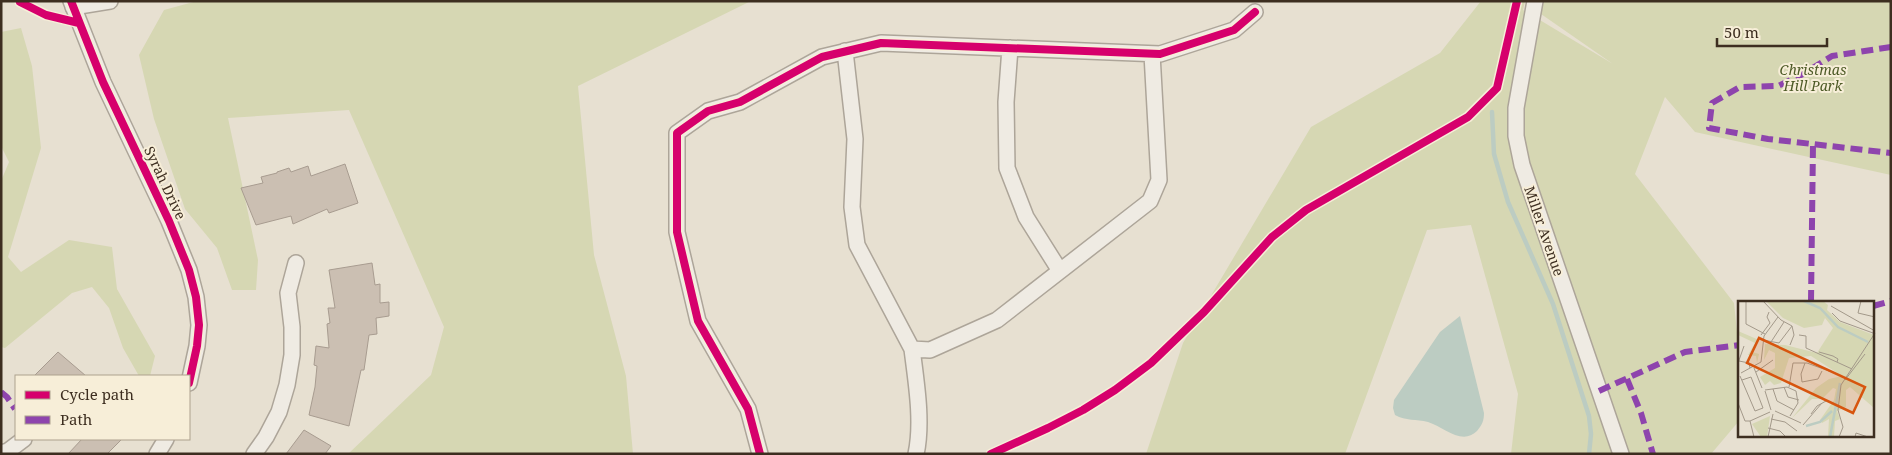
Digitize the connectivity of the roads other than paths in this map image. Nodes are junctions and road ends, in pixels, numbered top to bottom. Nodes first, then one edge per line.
1 (110, 1) edge
2 (1535, 1) edge
3 (72, 4) edge
4 (1255, 12) dead end
5 (1010, 48) junction
6 (845, 51) junction
7 (1152, 54) junction
8 (296, 263) dead end
9 (1060, 271) junction
10 (912, 348) junction
11 (190, 379) edge
12 (23, 440) edge
13 (165, 440) edge
14 (1, 453) edge
15 (157, 454) edge
16 (254, 454) edge
17 (760, 454) edge
18 (916, 454) edge
19 (1621, 454) edge

1 - 3 street
2 - 19 street, Miller Avenue
3 - 11 street, Syrah Drive
4 - 7 street
5 - 6 street
5 - 7 street
5 - 9 street
6 - 10 street
6 - 17 street
7 - 9 street
8 - 16 street
9 - 10 street
10 - 18 street
12 - 14 street
13 - 15 street

